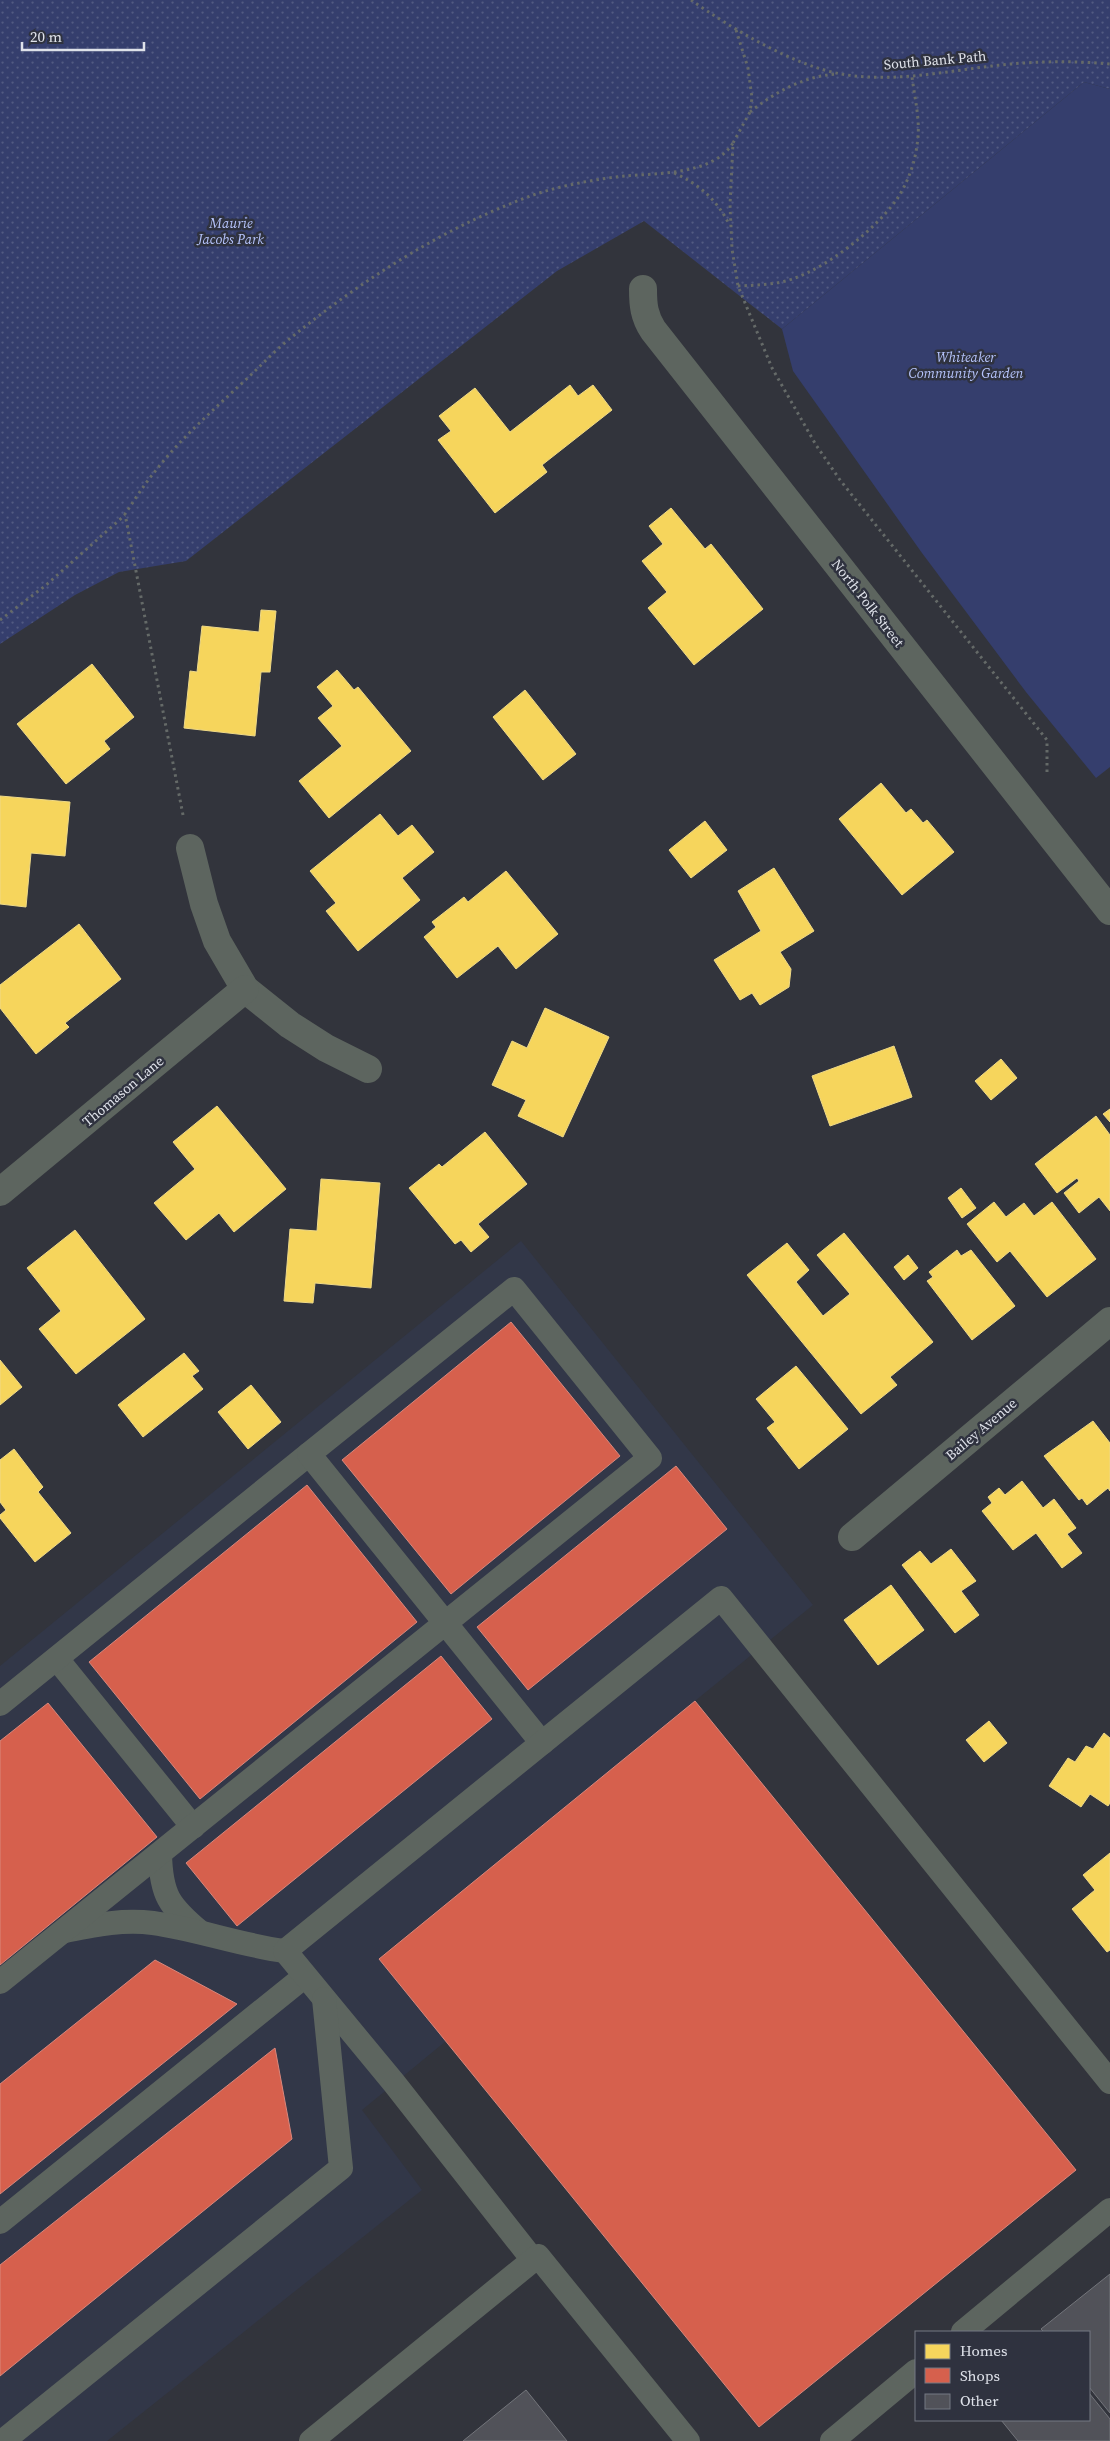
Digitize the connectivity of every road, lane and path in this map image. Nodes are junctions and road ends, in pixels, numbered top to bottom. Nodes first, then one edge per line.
1 (691, 0) edge
2 (736, 30) junction
3 (1110, 64) edge
4 (840, 74) junction
5 (912, 77) junction
6 (750, 112) junction
7 (733, 143) junction
8 (674, 173) junction
9 (731, 227) junction
10 (738, 286) junction
11 (643, 289) dead end
12 (125, 514) junction
13 (0, 620) edge
14 (1041, 823) junction
15 (190, 848) joint
16 (1110, 911) edge
17 (245, 989) junction
18 (368, 1068) dead end
19 (0, 1192) edge
20 (1110, 1320) edge
21 (309, 1454) junction
22 (852, 1537) dead end
23 (445, 1624) junction
24 (57, 1659) junction
25 (0, 1704) edge
26 (542, 1743) junction
27 (193, 1827) junction
28 (160, 1854) junction
29 (62, 1932) junction
30 (201, 1934) junction
31 (285, 1951) junction
32 (305, 1976) junction
33 (0, 1982) edge
34 (324, 1999) junction
35 (1110, 2082) edge
36 (1110, 2210) edge
37 (0, 2222) edge
38 (533, 2260) junction
39 (964, 2331) edge
40 (915, 2372) edge
41 (3, 2441) edge
42 (311, 2441) edge
43 (688, 2441) edge
44 (832, 2441) edge

1 - 2 path, South Bank Path
2 - 4 path, South Bank Path
2 - 6 path
3 - 5 path, South Bank Path
4 - 5 path, South Bank Path
4 - 6 path
5 - 10 path
6 - 7 path
7 - 8 path
7 - 9 path
8 - 9 path
8 - 12 path
9 - 10 path
10 - 14 path
11 - 14 street, North Polk Street
12 - 13 path
12 - 15 path
14 - 16 street, North Polk Street
15 - 17 street
17 - 18 street
17 - 19 street, Thomason Lane
20 - 22 street, Bailey Avenue
21 - 23 lane
21 - 23 lane
21 - 24 lane
23 - 26 lane
23 - 27 lane
24 - 25 lane
24 - 27 lane
26 - 31 lane
26 - 35 lane
27 - 28 lane
28 - 29 lane
28 - 30 lane
29 - 30 lane
29 - 33 lane
30 - 31 lane
31 - 32 lane
32 - 34 lane
32 - 37 lane
34 - 38 lane
34 - 41 lane
36 - 39 lane
38 - 42 lane
38 - 43 lane
40 - 44 lane

